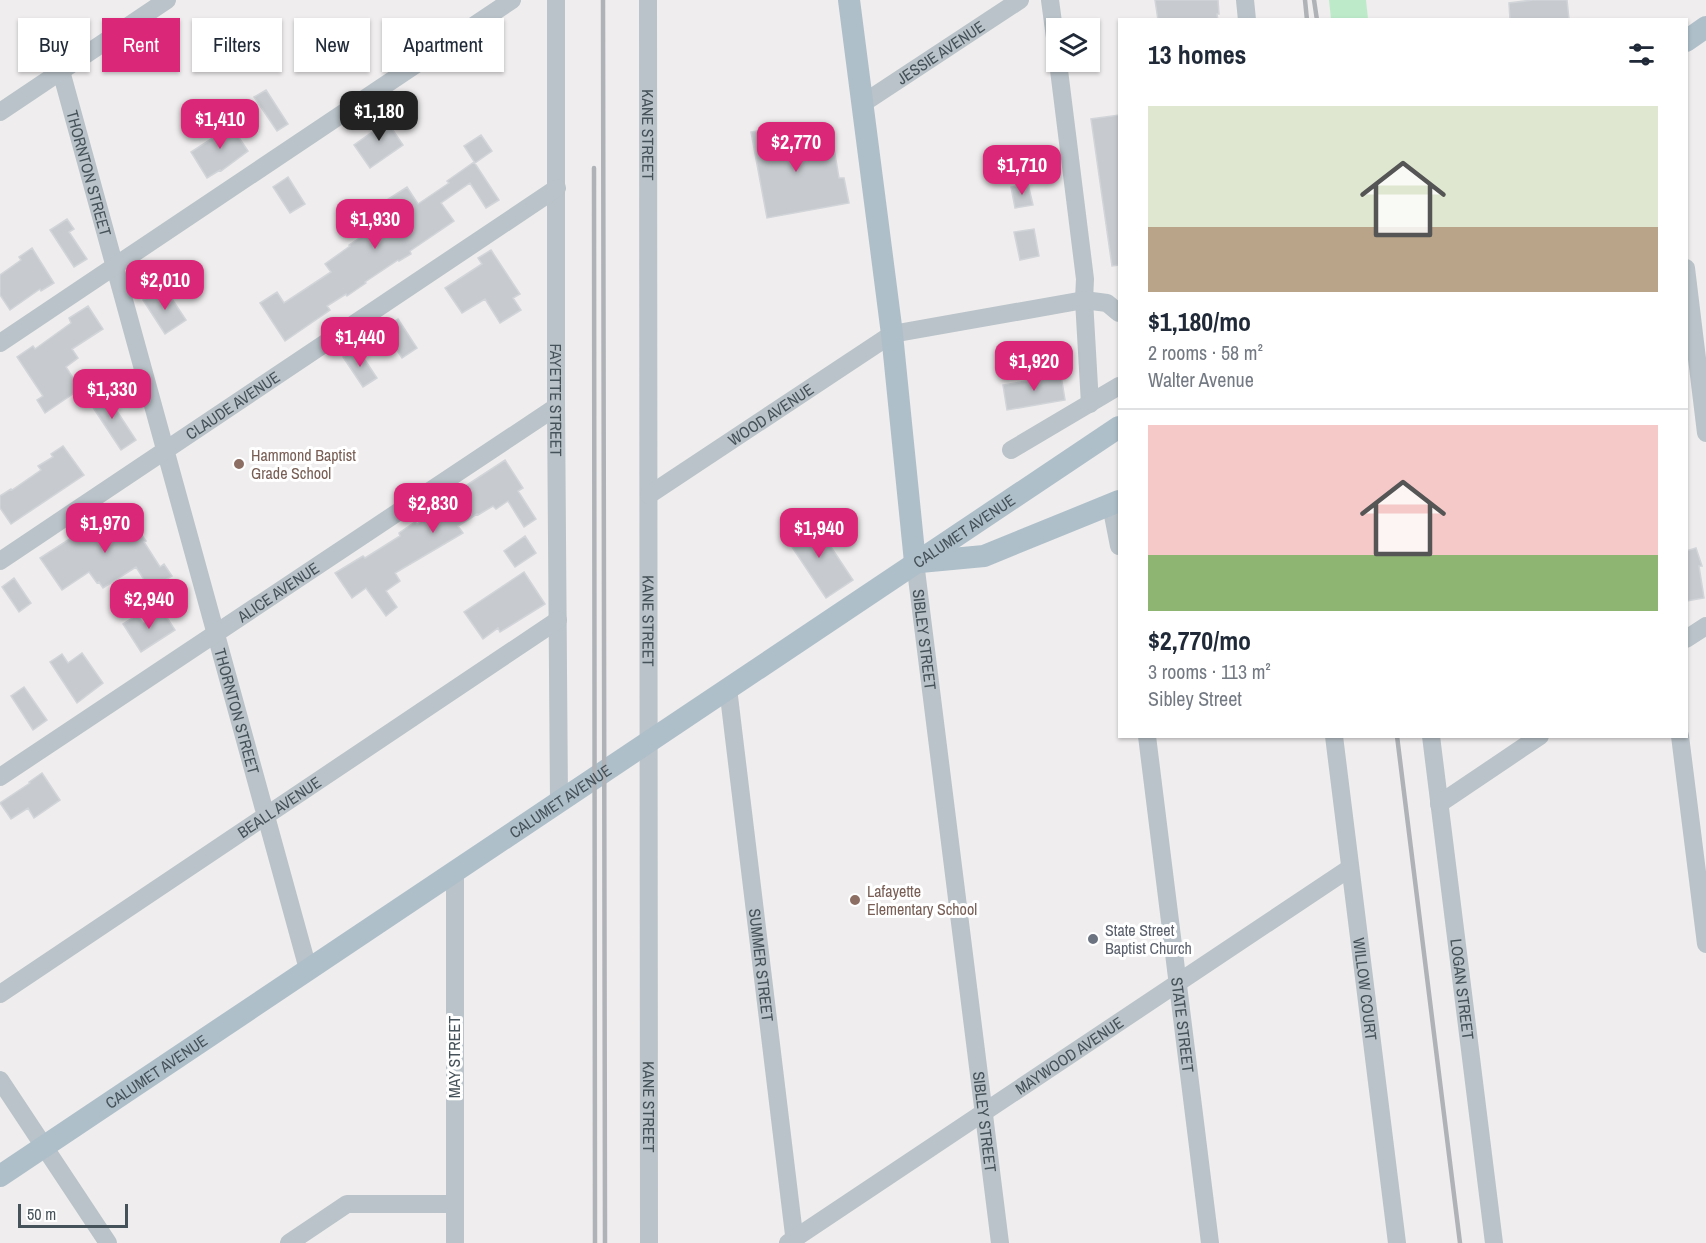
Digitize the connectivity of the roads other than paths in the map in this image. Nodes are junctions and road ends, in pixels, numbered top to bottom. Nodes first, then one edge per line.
1 (167, 0) edge
2 (512, 0) edge
3 (556, 0) edge
4 (648, 0) edge
5 (849, 0) edge
6 (1020, 0) edge
7 (1050, 0) edge
8 (1245, 0) edge
9 (1052, 18) edge
10 (1247, 18) edge
11 (1706, 27) edge
12 (1688, 40) edge
13 (90, 52) edge
14 (60, 72) edge
15 (61, 72) edge
16 (1059, 72) edge
17 (862, 104) junction
18 (0, 112) edge
19 (557, 188) junction
20 (114, 266) junction
21 (1688, 285) edge
22 (1084, 300) junction
23 (1118, 312) edge
24 (892, 334) junction
25 (0, 343) edge
26 (1118, 387) edge
27 (1090, 404) junction
28 (556, 407) junction
29 (1118, 428) edge
30 (1706, 434) edge
31 (1011, 450) dead end
32 (165, 451) junction
33 (649, 495) junction
34 (1115, 503) edge
35 (1118, 535) edge
36 (0, 561) edge
37 (915, 562) junction
38 (558, 621) junction
39 (1706, 626) edge
40 (215, 633) junction
41 (1688, 638) edge
42 (728, 688) junction
43 (1147, 738) edge
44 (1334, 738) edge
45 (1431, 738) edge
46 (1537, 738) edge
47 (1680, 738) edge
48 (649, 741) junction
49 (0, 777) edge
50 (559, 801) junction
51 (1439, 804) junction
52 (266, 815) junction
53 (1350, 868) junction
54 (455, 871) junction
55 (1706, 944) edge
56 (308, 969) junction
57 (1178, 983) junction
58 (0, 994) edge
59 (0, 1080) edge
60 (983, 1113) junction
61 (44, 1146) junction
62 (0, 1176) edge
63 (454, 1204) junction
64 (792, 1242) edge
65 (108, 1243) edge
66 (289, 1243) edge
67 (454, 1243) edge
68 (649, 1243) edge
69 (1000, 1243) edge
70 (1210, 1243) edge
71 (1396, 1243) edge
72 (1494, 1243) edge

1 - 13 street
2 - 20 street
3 - 19 street, FAYETTE STREET
4 - 33 street, KANE STREET
5 - 17 main road, SIBLEY STREET
6 - 17 street, JESSIE AVENUE
7 - 9 street
8 - 10 street
11 - 12 main road
14 - 18 street
15 - 20 street, THORNTON STREET
16 - 22 street
17 - 24 main road, SIBLEY STREET
19 - 28 street, FAYETTE STREET
19 - 32 street, CLAUDE AVENUE
20 - 25 street
20 - 32 street, THORNTON STREET
21 - 30 street
22 - 23 street
22 - 24 street
22 - 27 street
24 - 33 street, WOOD AVENUE
24 - 37 main road, SIBLEY STREET
26 - 27 street
27 - 31 street
28 - 38 street, FAYETTE STREET
28 - 40 street, ALICE AVENUE
29 - 37 main road, CALUMET AVENUE
32 - 36 street, CLAUDE AVENUE
32 - 40 street, THORNTON STREET
33 - 48 street, KANE STREET
34 - 35 street
34 - 37 main road
37 - 42 main road, CALUMET AVENUE
37 - 60 street, SIBLEY STREET
38 - 50 street, FAYETTE STREET
38 - 52 street, BEALL AVENUE
39 - 41 street
40 - 49 street, ALICE AVENUE
40 - 52 street, THORNTON STREET
42 - 48 main road, CALUMET AVENUE
42 - 64 street, SUMMER STREET
43 - 57 street, STATE STREET
44 - 53 street, WILLOW COURT
45 - 51 street, LOGAN STREET
46 - 51 street
47 - 55 street
48 - 50 main road, CALUMET AVENUE
48 - 68 street, KANE STREET
50 - 54 main road, CALUMET AVENUE
51 - 72 street, LOGAN STREET
52 - 56 street, THORNTON STREET
52 - 58 street, BEALL AVENUE
53 - 57 street, MAYWOOD AVENUE
53 - 71 street, WILLOW COURT
54 - 56 main road, CALUMET AVENUE
54 - 63 street, MAY STREET
56 - 61 main road, CALUMET AVENUE
57 - 60 street, MAYWOOD AVENUE
57 - 70 street, STATE STREET
59 - 61 street
60 - 64 street, MAYWOOD AVENUE
60 - 69 street, SIBLEY STREET
61 - 62 main road, CALUMET AVENUE
61 - 65 street
63 - 66 street
63 - 67 street, MAY STREET

